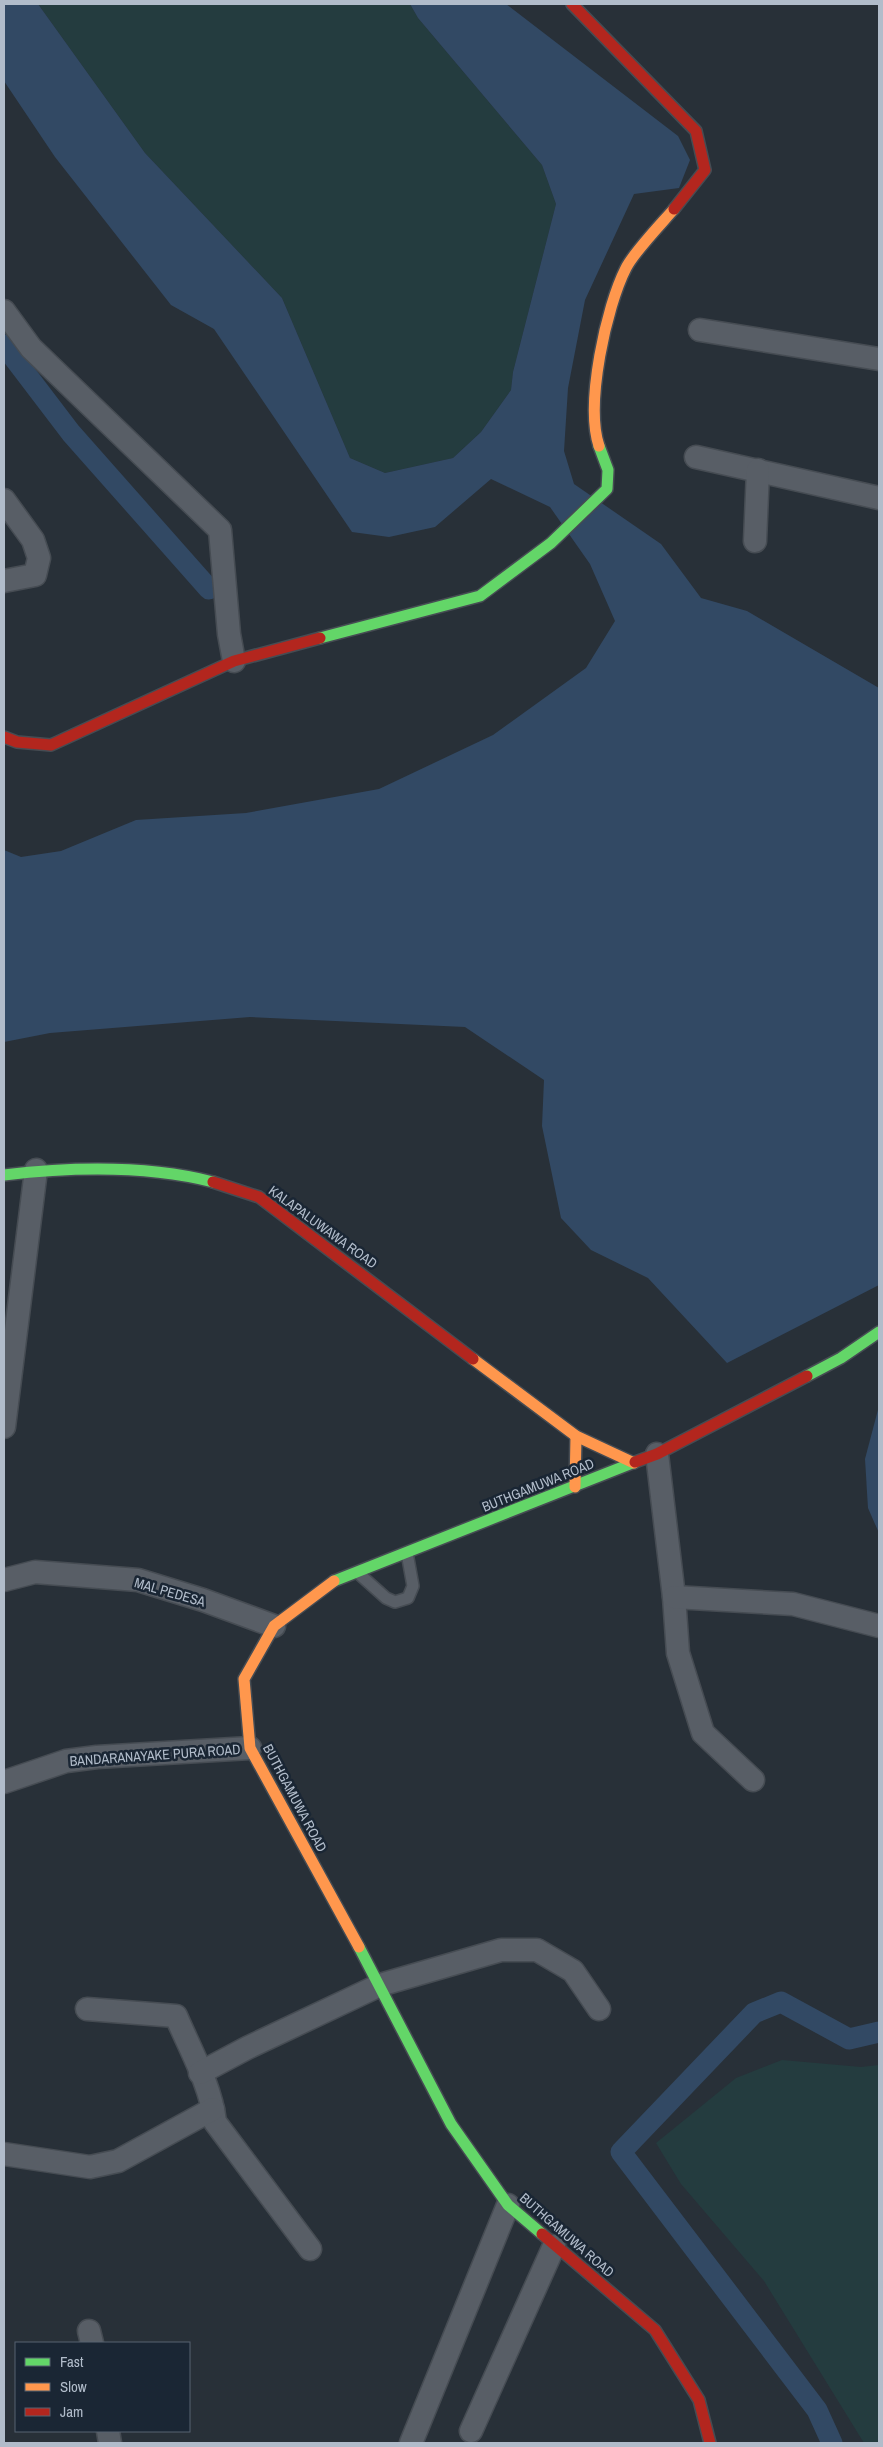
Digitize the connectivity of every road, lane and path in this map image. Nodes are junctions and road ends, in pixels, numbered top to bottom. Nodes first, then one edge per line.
1 (572, 4) edge
2 (4, 311) edge
3 (700, 330) dead end
4 (879, 359) edge
5 (696, 457) dead end
6 (758, 470) junction
7 (879, 498) edge
8 (4, 500) edge
9 (755, 541) dead end
10 (4, 581) edge
11 (234, 661) junction
12 (4, 737) edge
13 (36, 1170) junction
14 (4, 1175) edge
15 (879, 1332) edge
16 (4, 1427) edge
17 (576, 1436) junction
18 (657, 1454) junction
19 (634, 1463) junction
20 (575, 1487) junction
21 (407, 1553) junction
22 (356, 1572) junction
23 (4, 1580) edge
24 (674, 1598) junction
25 (274, 1626) junction
26 (879, 1626) edge
27 (250, 1748) junction
28 (753, 1780) dead end
29 (4, 1782) edge
30 (380, 1985) junction
31 (87, 2009) dead end
32 (598, 2009) dead end
33 (200, 2074) junction
34 (213, 2109) junction
35 (4, 2154) edge
36 (508, 2205) junction
37 (554, 2246) junction
38 (310, 2249) dead end
39 (471, 2431) dead end
40 (411, 2443) edge
41 (710, 2443) edge

1 - 11 street
2 - 11 street
3 - 4 street
5 - 6 street
6 - 7 street
6 - 9 street
8 - 10 street
11 - 12 street
13 - 14 street, KALAPALUWAWA ROAD
13 - 16 street
13 - 17 street, KALAPALUWAWA ROAD
15 - 18 street, BUTHGAMUWA ROAD
17 - 19 street, KALAPALUWAWA ROAD
17 - 20 street
18 - 19 street, BUTHGAMUWA ROAD
18 - 24 street
19 - 20 street, BUTHGAMUWA ROAD
20 - 21 street, BUTHGAMUWA ROAD
21 - 22 street, BUTHGAMUWA ROAD
21 - 22 lane
22 - 25 street, BUTHGAMUWA ROAD
23 - 25 street, MAL PEDESA
24 - 26 street
24 - 28 street
25 - 27 street, BUTHGAMUWA ROAD
27 - 29 street, BANDARANAYAKE PURA ROAD
27 - 30 street, BUTHGAMUWA ROAD
30 - 32 street
30 - 33 street
30 - 36 street, BUTHGAMUWA ROAD
31 - 33 street
33 - 34 street
34 - 35 street
34 - 38 street
36 - 37 street, BUTHGAMUWA ROAD
36 - 40 street
37 - 39 street
37 - 41 street, BUTHGAMUWA ROAD

